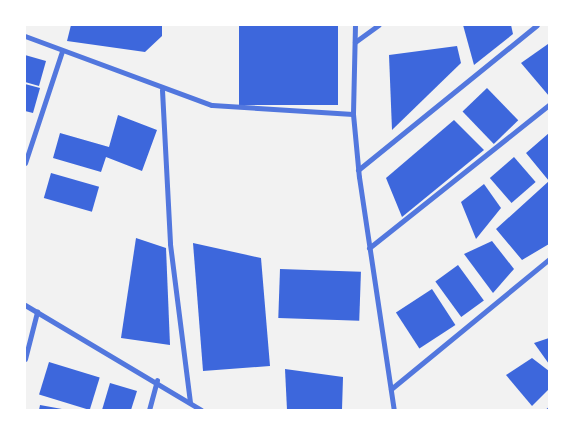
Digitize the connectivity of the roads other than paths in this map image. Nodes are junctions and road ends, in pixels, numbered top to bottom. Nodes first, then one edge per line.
1 (355, 25) edge
2 (378, 25) edge
3 (537, 25) edge
4 (25, 36) edge
5 (355, 42) junction
6 (62, 51) junction
7 (162, 90) junction
8 (549, 105) edge
9 (353, 114) junction
10 (25, 163) edge
11 (358, 170) junction
12 (369, 248) junction
13 (549, 259) edge
14 (25, 305) edge
15 (37, 312) junction
16 (25, 359) edge
17 (157, 380) junction
18 (391, 389) junction
19 (190, 402) junction
20 (149, 410) edge
21 (201, 410) edge
22 (394, 410) edge

1 - 5 street
2 - 5 street
3 - 11 street
4 - 6 street
5 - 9 street
6 - 7 street
6 - 10 street
7 - 9 street
7 - 19 street
8 - 12 street
9 - 11 street
11 - 12 street
12 - 18 street
13 - 18 street
14 - 15 street
15 - 16 street
15 - 17 street
17 - 19 street
17 - 20 street
18 - 22 street
19 - 21 street

